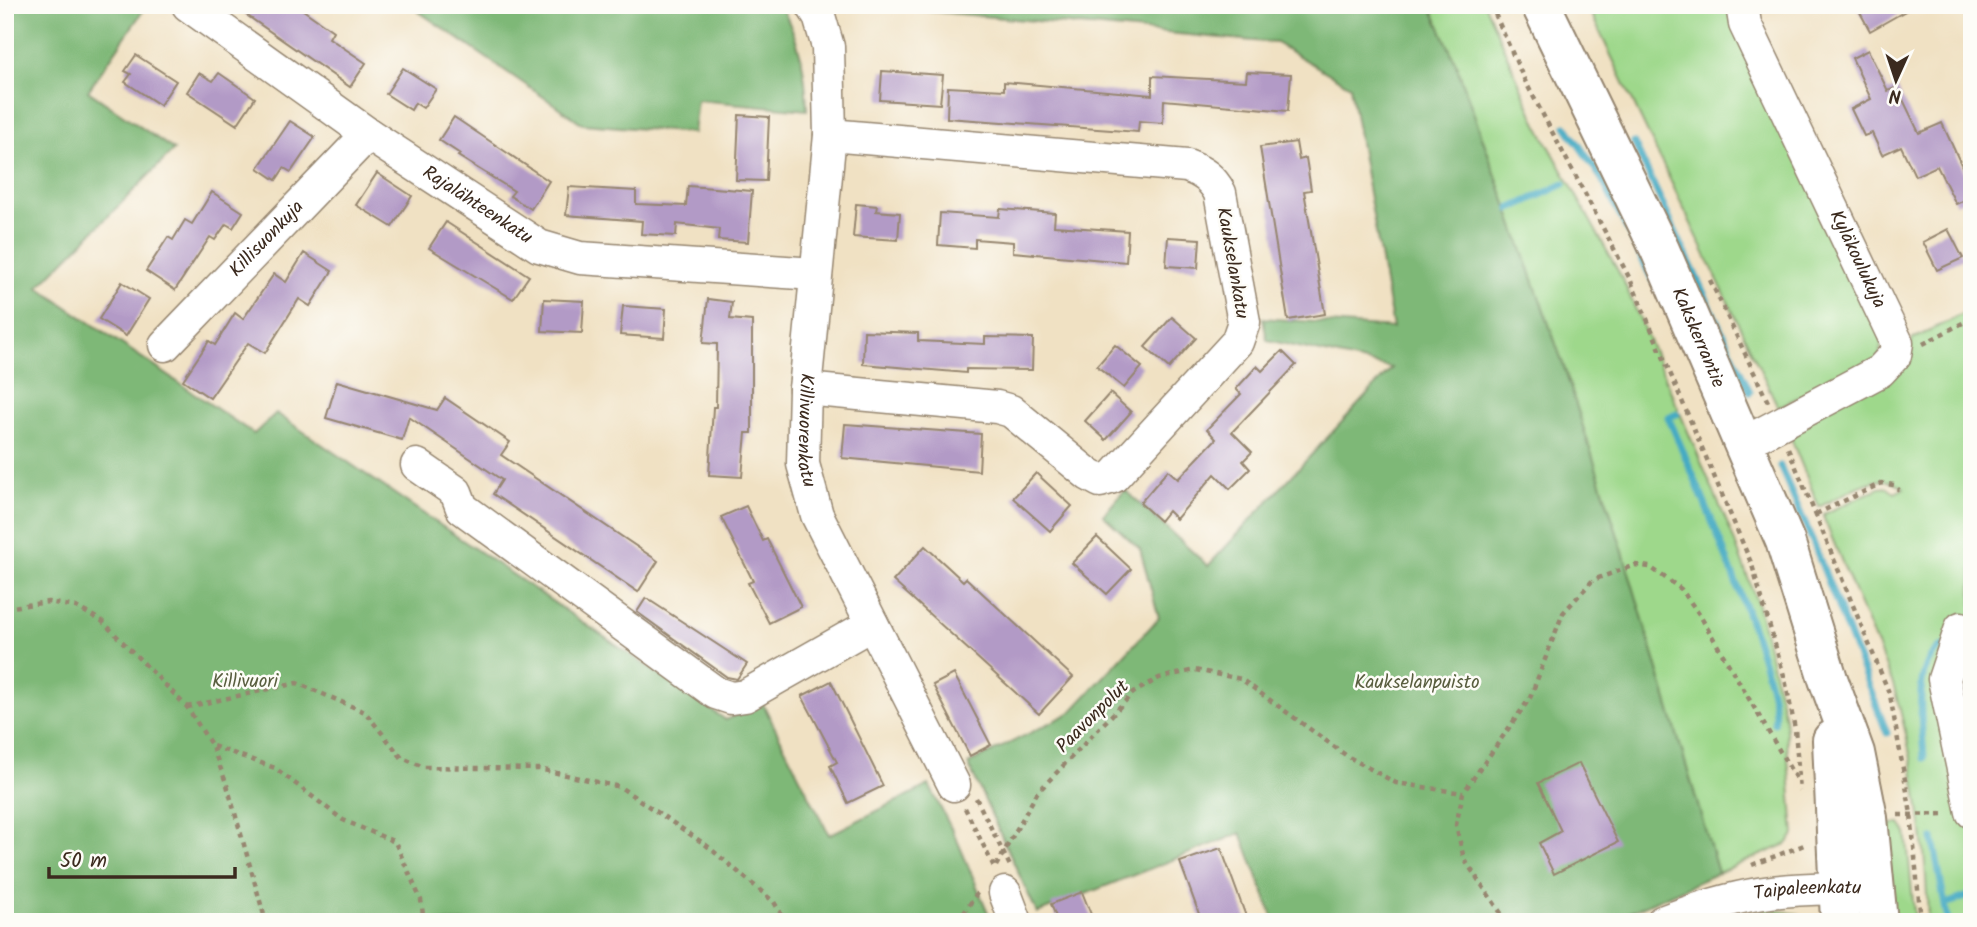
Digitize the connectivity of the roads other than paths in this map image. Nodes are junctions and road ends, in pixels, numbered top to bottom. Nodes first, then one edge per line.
1 (188, 5) edge
2 (812, 5) edge
3 (1541, 5) edge
4 (1742, 5) edge
5 (368, 134) junction
6 (830, 135) junction
7 (815, 274) junction
8 (165, 345) dead end
9 (805, 389) junction
10 (1744, 443) junction
11 (417, 466) dead end
12 (872, 624) junction
13 (1961, 628) dead end
14 (963, 788) road end
15 (1972, 812) edge
16 (1847, 901) edge
17 (1662, 922) edge

1 - 5 street, Rajalähteenkatu
2 - 6 street, Killivuorenkatu
3 - 10 main road, Kakskerrantie
4 - 10 street, Kyläkoulukuja
5 - 7 street, Rajalähteenkatu
5 - 8 street, Killisuonkuja
6 - 7 street, Killivuorenkatu
6 - 9 street, Kaukselankatu
7 - 9 street, Killivuorenkatu
9 - 12 street, Killivuorenkatu
10 - 16 main road, Kakskerrantie
11 - 12 street
12 - 14 street, Killivuorenkatu
13 - 15 street
16 - 17 street, Taipaleenkatu

